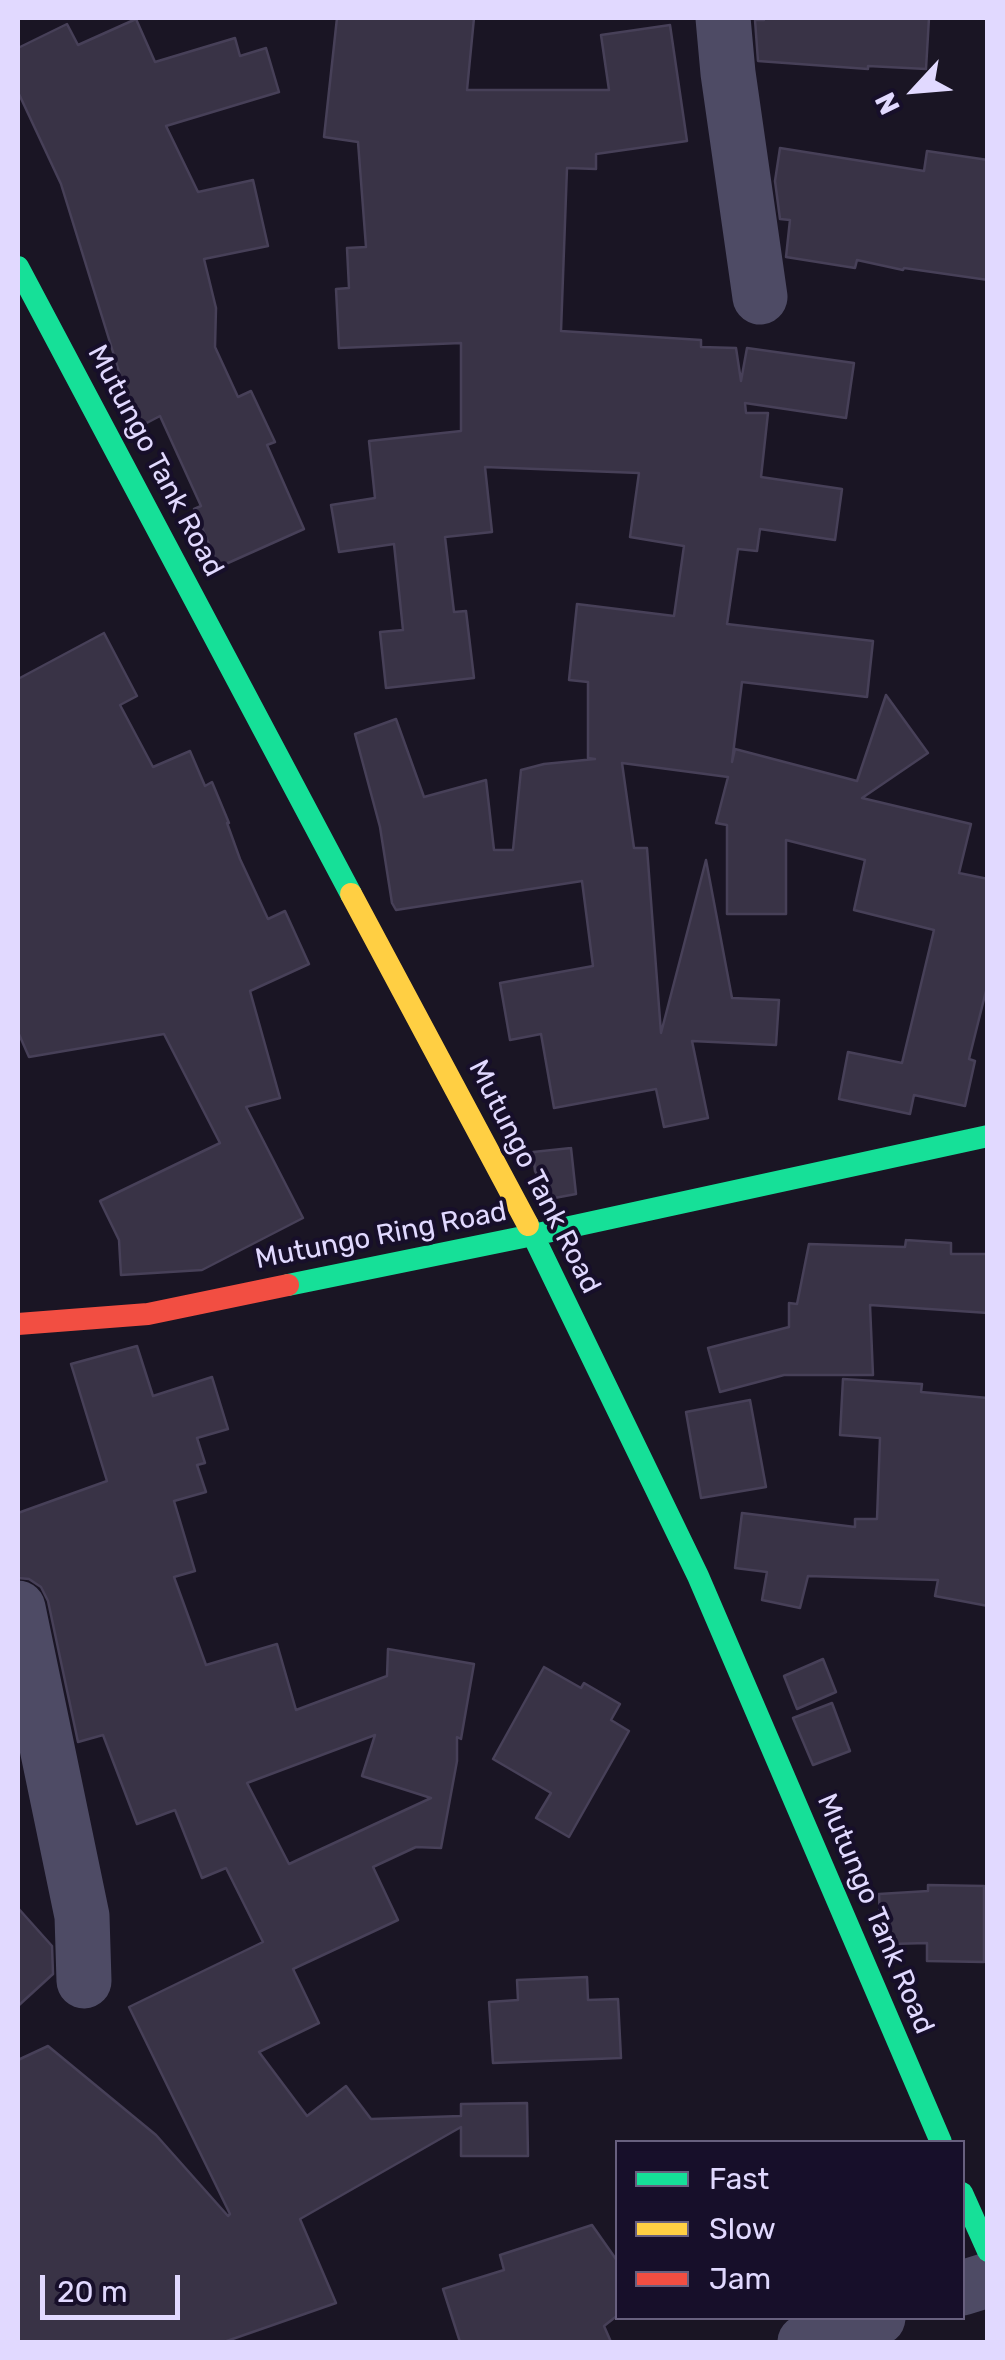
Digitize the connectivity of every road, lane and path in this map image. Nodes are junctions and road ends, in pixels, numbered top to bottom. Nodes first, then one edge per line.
1 (724, 18) edge
2 (18, 267) edge
3 (760, 297) dead end
4 (988, 1136) edge
5 (533, 1236) junction
6 (18, 1324) edge
7 (18, 1608) edge
8 (84, 1981) dead end
9 (940, 2140) edge
10 (965, 2200) edge
11 (988, 2251) edge
12 (872, 2320) edge
13 (805, 2342) edge

1 - 3 street
2 - 5 street, Mutungo Tank Road
4 - 5 street, Mutungo Ring Road
5 - 6 street, Mutungo Ring Road
5 - 9 street, Mutungo Tank Road
7 - 8 street
10 - 11 street
12 - 13 street

